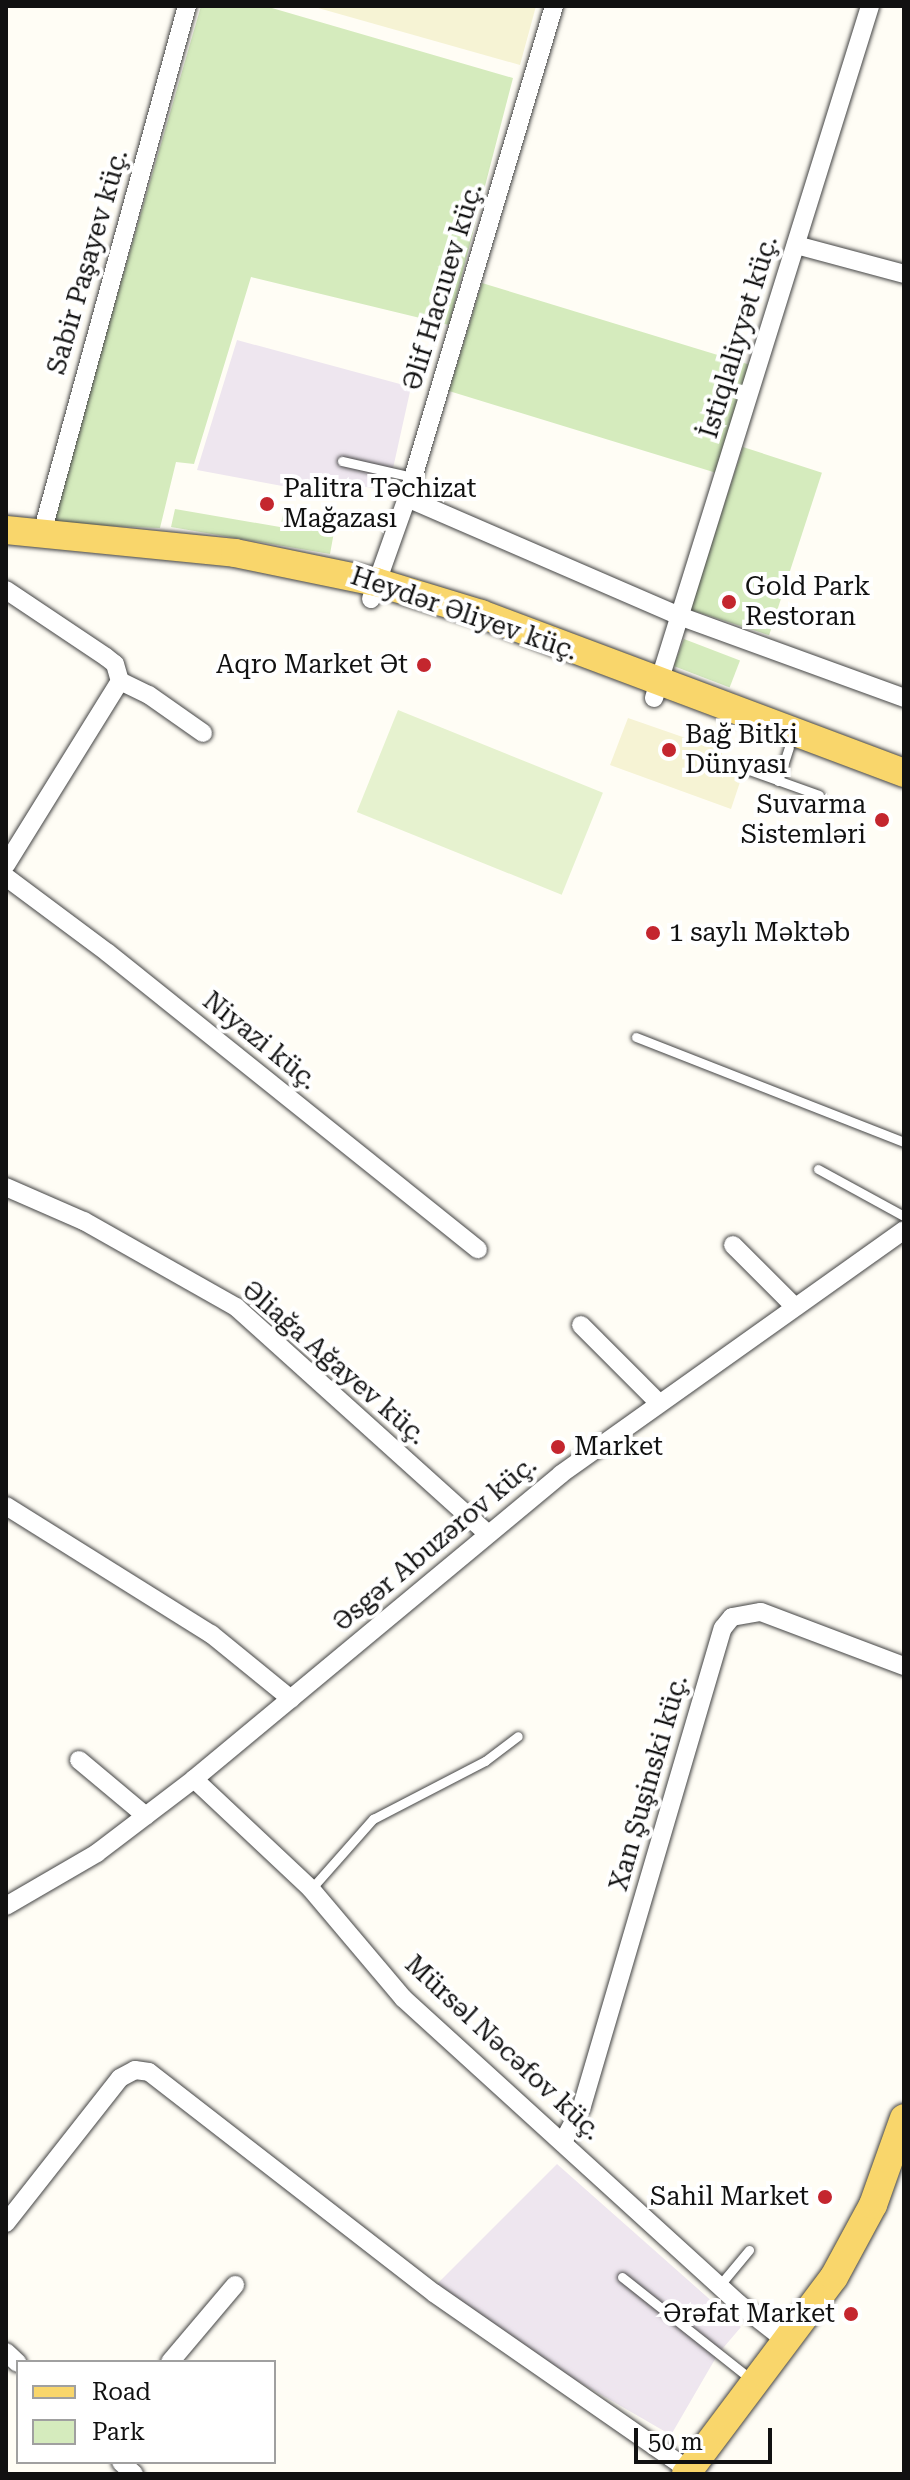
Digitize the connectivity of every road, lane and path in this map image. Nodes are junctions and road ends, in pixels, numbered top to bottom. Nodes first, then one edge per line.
1 (187, 6) edge
2 (554, 6) edge
3 (870, 6) edge
4 (796, 245) junction
5 (904, 274) edge
6 (342, 461) dead end
7 (413, 477) junction
8 (407, 498) junction
9 (6, 530) edge
10 (42, 533) junction
11 (6, 547) edge
12 (6, 590) edge
13 (374, 590) junction
14 (682, 617) junction
15 (120, 681) junction
16 (657, 691) junction
17 (904, 698) edge
18 (203, 733) dead end
19 (789, 748) junction
20 (738, 766) dead end
21 (904, 773) edge
22 (778, 781) junction
23 (904, 790) edge
24 (819, 795) dead end
25 (6, 865) edge
26 (6, 877) edge
27 (636, 1037) dead end
28 (904, 1142) edge
29 (818, 1169) dead end
30 (6, 1187) edge
31 (904, 1216) edge
32 (904, 1230) edge
33 (733, 1245) dead end
34 (478, 1249) dead end
35 (793, 1305) junction
36 (581, 1325) dead end
37 (657, 1401) junction
38 (6, 1506) edge
39 (487, 1533) junction
40 (904, 1666) edge
41 (291, 1699) junction
42 (518, 1736) dead end
43 (79, 1760) dead end
44 (194, 1779) junction
45 (146, 1816) junction
46 (311, 1889) junction
47 (6, 1906) edge
48 (904, 2118) edge
49 (564, 2140) junction
50 (895, 2177) edge
51 (6, 2223) edge
52 (749, 2250) dead end
53 (622, 2277) dead end
54 (235, 2285) dead end
55 (719, 2286) junction
56 (789, 2343) junction
57 (172, 2360) edge
58 (757, 2384) junction
59 (688, 2472) edge

1 - 10 street, Sabir Paşayev küç.
2 - 7 street, Əlif Hacıuev küç.
3 - 4 street, İstiqlaliyyət küç.
4 - 5 street
4 - 14 street, İstiqlaliyyət küç.
6 - 7 lane
7 - 8 street, Əlif Hacıuev küç.
8 - 13 street, Əlif Hacıuev küç.
8 - 14 street
9 - 10 main road, Heydər Əliyev küç.
10 - 13 main road, Heydər Əliyev küç.
11 - 13 main road, Heydər Əliyev küç.
12 - 15 street
13 - 16 main road, Heydər Əliyev küç.
14 - 16 street, İstiqlaliyyət küç.
14 - 17 street
15 - 18 street
15 - 25 street
16 - 19 main road, Heydər Əliyev küç.
16 - 21 main road, Heydər Əliyev küç.
19 - 22 lane
19 - 23 main road, Heydər Əliyev küç.
20 - 22 lane
22 - 24 lane
26 - 34 street, Niyazi küç.
27 - 28 lane
29 - 31 lane
30 - 39 street, Əliağa Ağayev küç.
32 - 35 street, Əsgər Abuzərov küç.
33 - 35 street
35 - 37 street, Əsgər Abuzərov küç.
36 - 37 street
37 - 39 street, Əsgər Abuzərov küç.
38 - 41 street
39 - 41 street, Əsgər Abuzərov küç.
40 - 49 street, Xan Şuşinski küç.
41 - 44 street, Əsgər Abuzərov küç.
42 - 46 lane
43 - 45 street
44 - 45 street, Əsgər Abuzərov küç.
44 - 46 street, Mürsəl Nəcəfov küç.
45 - 47 street, Əsgər Abuzərov küç.
46 - 49 street, Mürsəl Nəcəfov küç.
48 - 50 main road
49 - 55 street, Mürsəl Nəcəfov küç.
50 - 56 main road
51 - 59 street
52 - 55 lane
53 - 58 lane
54 - 57 street
55 - 56 street, Mürsəl Nəcəfov küç.
56 - 58 main road
58 - 59 main road

